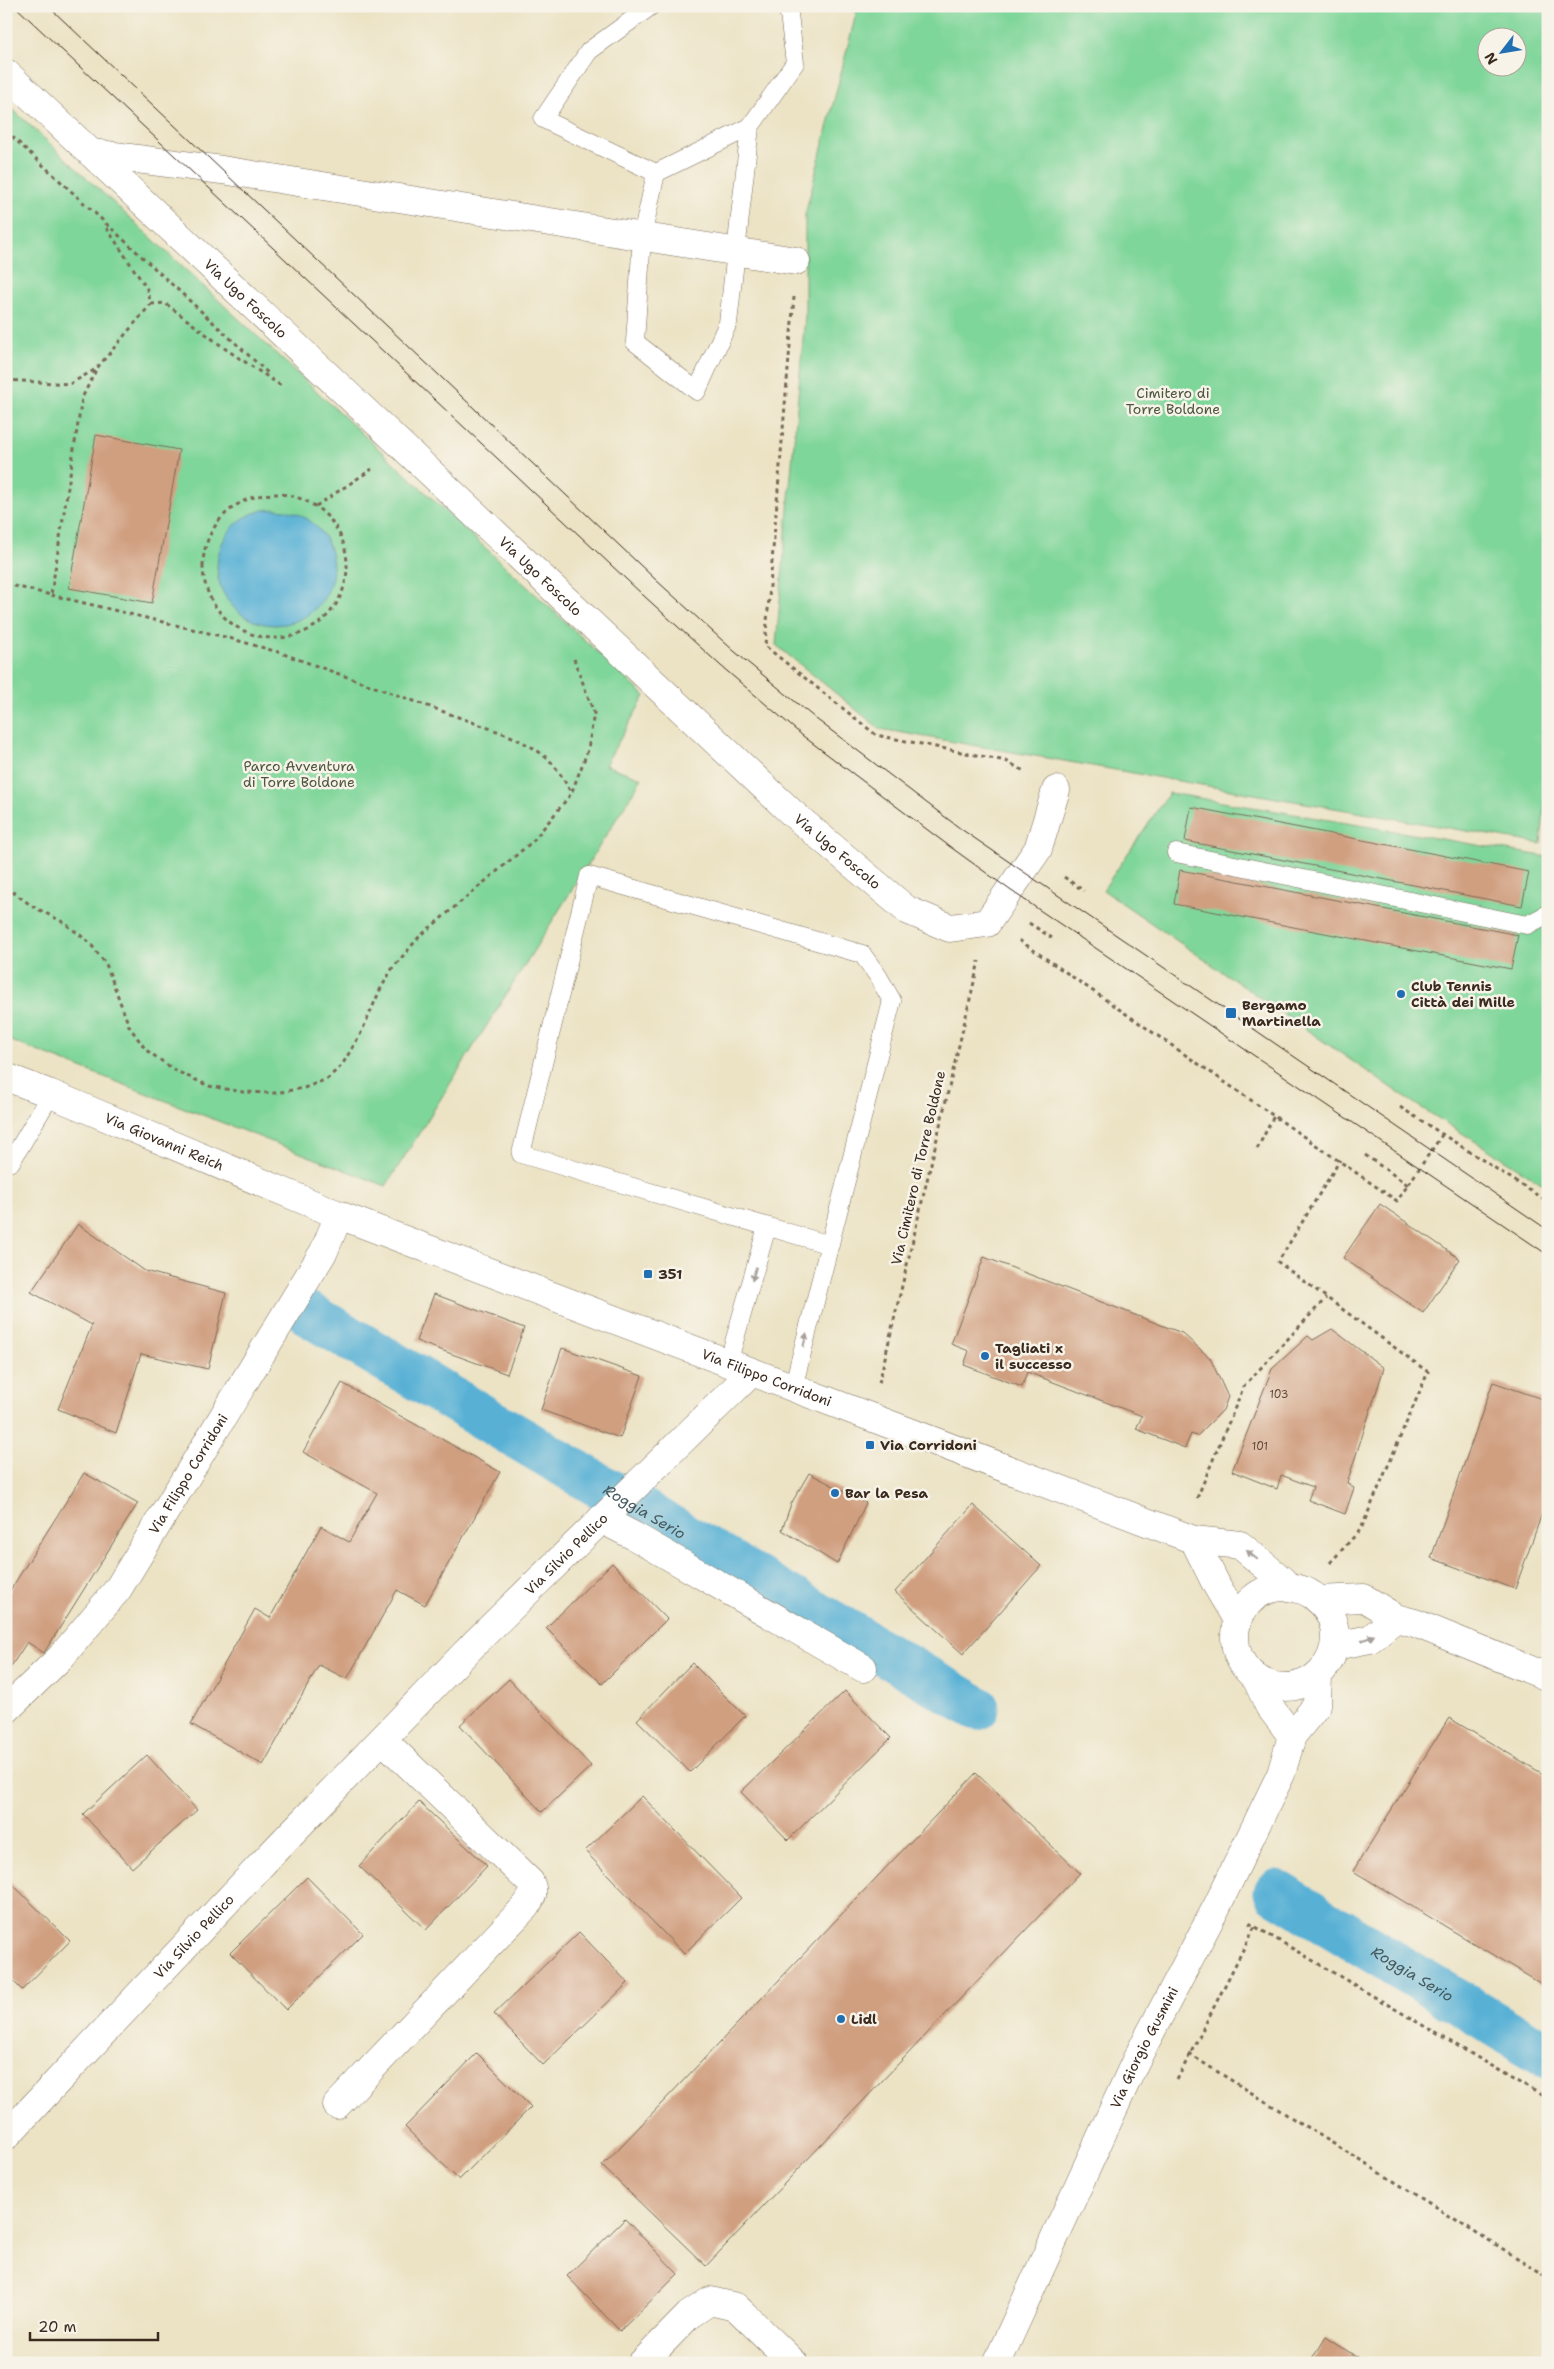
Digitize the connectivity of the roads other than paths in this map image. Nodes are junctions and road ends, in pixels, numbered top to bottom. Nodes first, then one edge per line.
1 (651, 6) edge
2 (788, 6) edge
3 (6, 73) edge
4 (750, 127) junction
5 (91, 153) junction
6 (656, 173) junction
7 (642, 236) junction
8 (735, 251) junction
9 (796, 261) road end
10 (1056, 790) road end
11 (1176, 853) dead end
12 (1548, 914) edge
13 (6, 1077) edge
14 (51, 1094) junction
15 (6, 1160) edge
16 (331, 1212) junction
17 (767, 1227) junction
18 (830, 1245) junction
19 (740, 1368) junction
20 (793, 1388) junction
21 (600, 1519) junction
22 (1194, 1540) junction
23 (1304, 1592) junction
24 (1396, 1618) junction
25 (1237, 1620) junction
26 (1334, 1646) junction
27 (863, 1668) dead end
28 (1318, 1675) junction
29 (1548, 1677) edge
30 (1256, 1678) junction
31 (6, 1710) edge
32 (1292, 1736) junction
33 (383, 1740) junction
34 (337, 2105) dead end
35 (6, 2136) edge
36 (642, 2363) edge
37 (794, 2363) edge
38 (997, 2363) edge

1 - 6 lane
2 - 4 lane
3 - 5 street, Via Ugo Foscolo
4 - 6 lane
4 - 8 lane
5 - 7 street
5 - 10 street, Via Ugo Foscolo
6 - 7 lane
7 - 8 street
7 - 8 lane
8 - 9 street
11 - 12 lane
13 - 14 street, Via Giovanni Reich
14 - 15 lane
14 - 16 street, Via Giovanni Reich
16 - 19 street, Via Filippo Corridoni
16 - 31 street, Via Filippo Corridoni
17 - 18 lane
17 - 18 lane
17 -> 19 lane
20 -> 18 lane
19 - 20 street, Via Filippo Corridoni
19 - 21 street, Via Silvio Pellico
20 - 22 street, Via Filippo Corridoni
21 - 27 street
21 - 33 street, Via Silvio Pellico
23 -> 22 street, Via Filippo Corridoni
22 - 25 street
23 - 24 street
23 - 25 street
23 - 26 street, Via Filippo Corridoni
26 -> 24 street
24 - 29 street
25 - 30 street
26 - 28 street
28 - 30 street
28 - 32 street, Via Giorgio Gusmini
30 - 32 street
32 - 38 street, Via Giorgio Gusmini
33 - 34 street
33 - 35 street, Via Silvio Pellico
36 - 37 street

